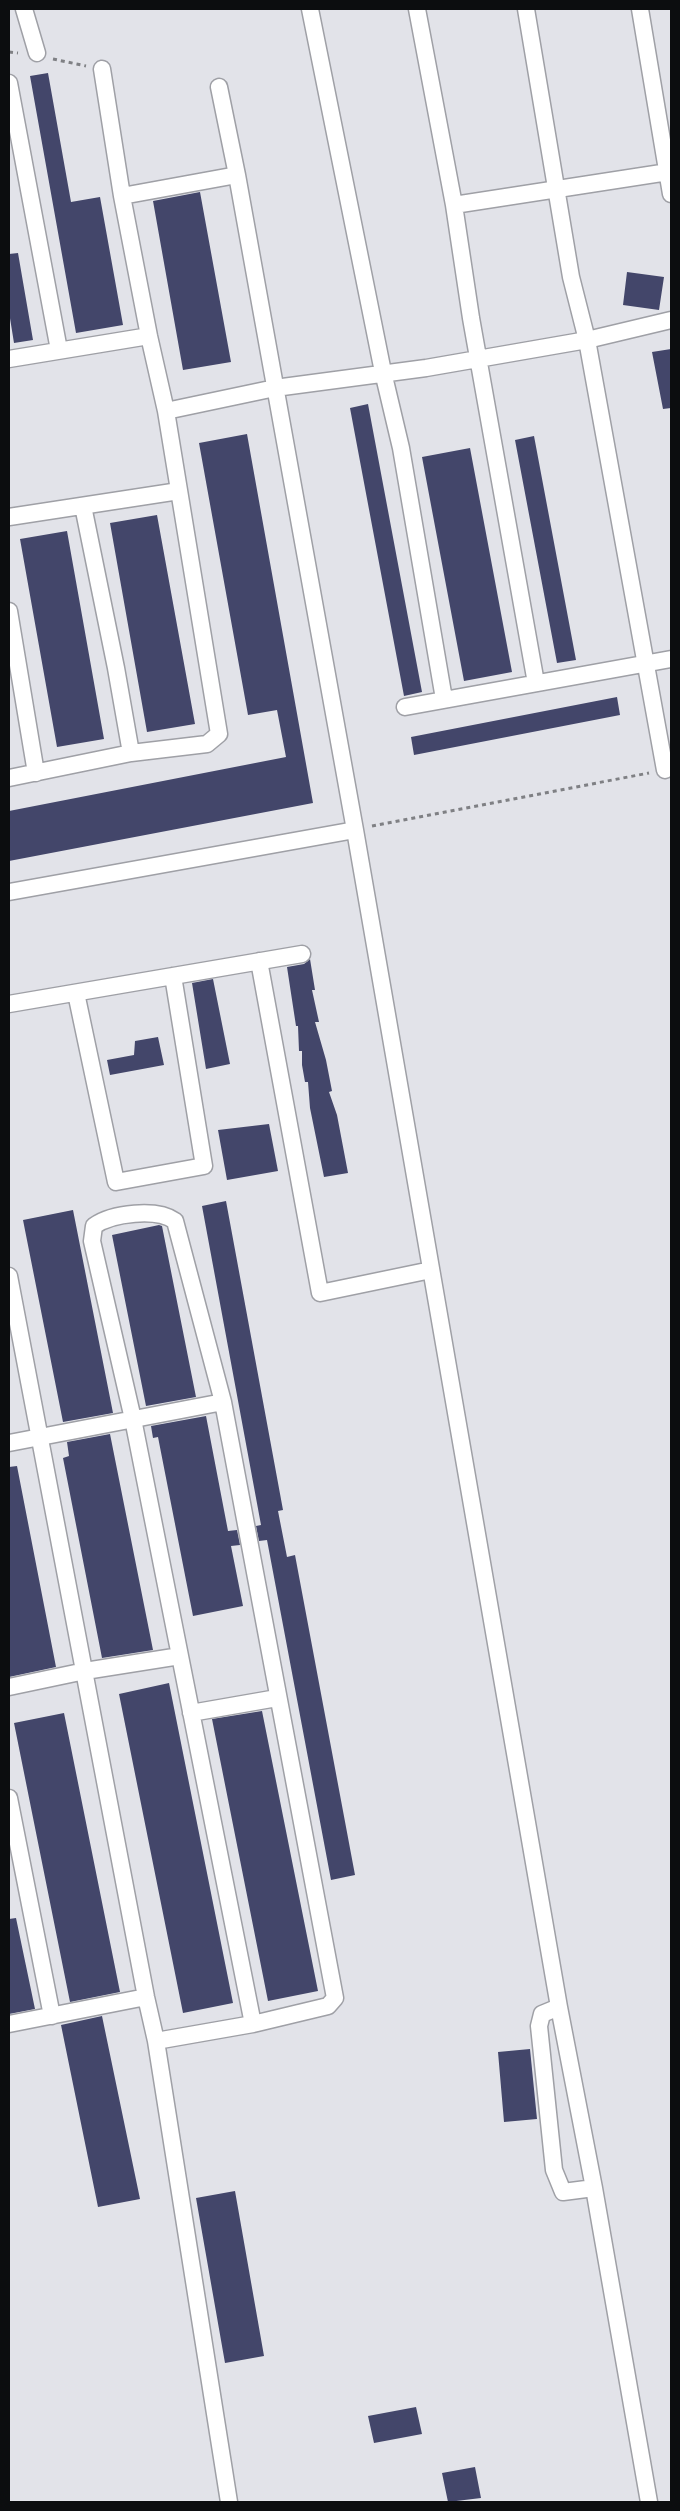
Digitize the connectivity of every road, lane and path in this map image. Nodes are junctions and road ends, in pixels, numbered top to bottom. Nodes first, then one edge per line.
1 (24, 9) edge
2 (310, 9) edge
3 (417, 9) edge
4 (526, 9) edge
5 (640, 9) edge
6 (37, 53) joint
7 (102, 69) joint
8 (9, 82) edge
9 (218, 87) dead end
10 (668, 172) junction
11 (237, 175) junction
12 (557, 188) junction
13 (671, 194) edge
14 (122, 196) junction
15 (454, 206) junction
16 (671, 320) edge
17 (149, 336) junction
18 (587, 340) junction
19 (58, 350) junction
20 (478, 358) junction
21 (9, 359) edge
22 (383, 372) junction
23 (275, 388) junction
24 (166, 411) junction
25 (179, 491) junction
26 (83, 506) junction
27 (9, 517) edge
28 (9, 611) edge
29 (671, 659) edge
30 (645, 664) junction
31 (536, 683) junction
32 (444, 698) junction
33 (405, 707) dead end
34 (131, 753) junction
35 (664, 770) joint
36 (36, 773) junction
37 (9, 778) edge
38 (354, 830) junction
39 (9, 892) edge
40 (302, 954) dead end
41 (259, 961) junction
42 (173, 976) junction
43 (76, 993) junction
44 (9, 1004) edge
45 (431, 1270) junction
46 (9, 1276) edge
47 (223, 1402) junction
48 (133, 1419) junction
49 (40, 1437) junction
50 (9, 1443) edge
51 (180, 1656) junction
52 (85, 1671) junction
53 (9, 1687) edge
54 (277, 1698) junction
55 (191, 1713) junction
56 (9, 1798) edge
57 (146, 1997) junction
58 (559, 2007) junction
59 (52, 2016) junction
60 (9, 2024) edge
61 (253, 2024) junction
62 (156, 2041) junction
63 (594, 2188) junction
64 (229, 2502) edge
65 (649, 2502) edge

1 - 6 street
2 - 22 street
3 - 15 street
4 - 12 street
5 - 10 street
6 - 7 path
7 - 14 street
8 - 19 street
9 - 11 street
10 - 12 street
10 - 13 street
11 - 14 street
11 - 23 street
12 - 15 street
12 - 18 street
14 - 17 street
15 - 20 street
16 - 18 street
17 - 19 street
17 - 24 street
18 - 20 street
18 - 30 street
19 - 21 street
20 - 22 street
20 - 31 street
22 - 23 street
22 - 32 street
23 - 24 street
23 - 38 street
24 - 25 street
25 - 26 street
25 - 34 street
26 - 27 street
26 - 34 street
28 - 36 street
29 - 30 street
30 - 31 street
30 - 35 street
31 - 32 street
32 - 33 street
34 - 36 street
35 - 38 path
36 - 37 street
38 - 39 street
38 - 45 street
40 - 41 street
41 - 42 street
41 - 45 street
42 - 43 street
42 - 43 street
43 - 44 street
45 - 58 street
46 - 49 street
47 - 48 street
47 - 48 street
47 - 54 street
48 - 49 street
48 - 51 street
49 - 50 street
49 - 52 street
51 - 52 street
51 - 55 street
52 - 53 street
52 - 57 street
54 - 55 street
54 - 61 street
55 - 61 street
56 - 59 street
57 - 59 street
57 - 62 street
58 - 63 street
58 - 63 street
59 - 60 street
61 - 62 street
62 - 64 street
63 - 65 street

